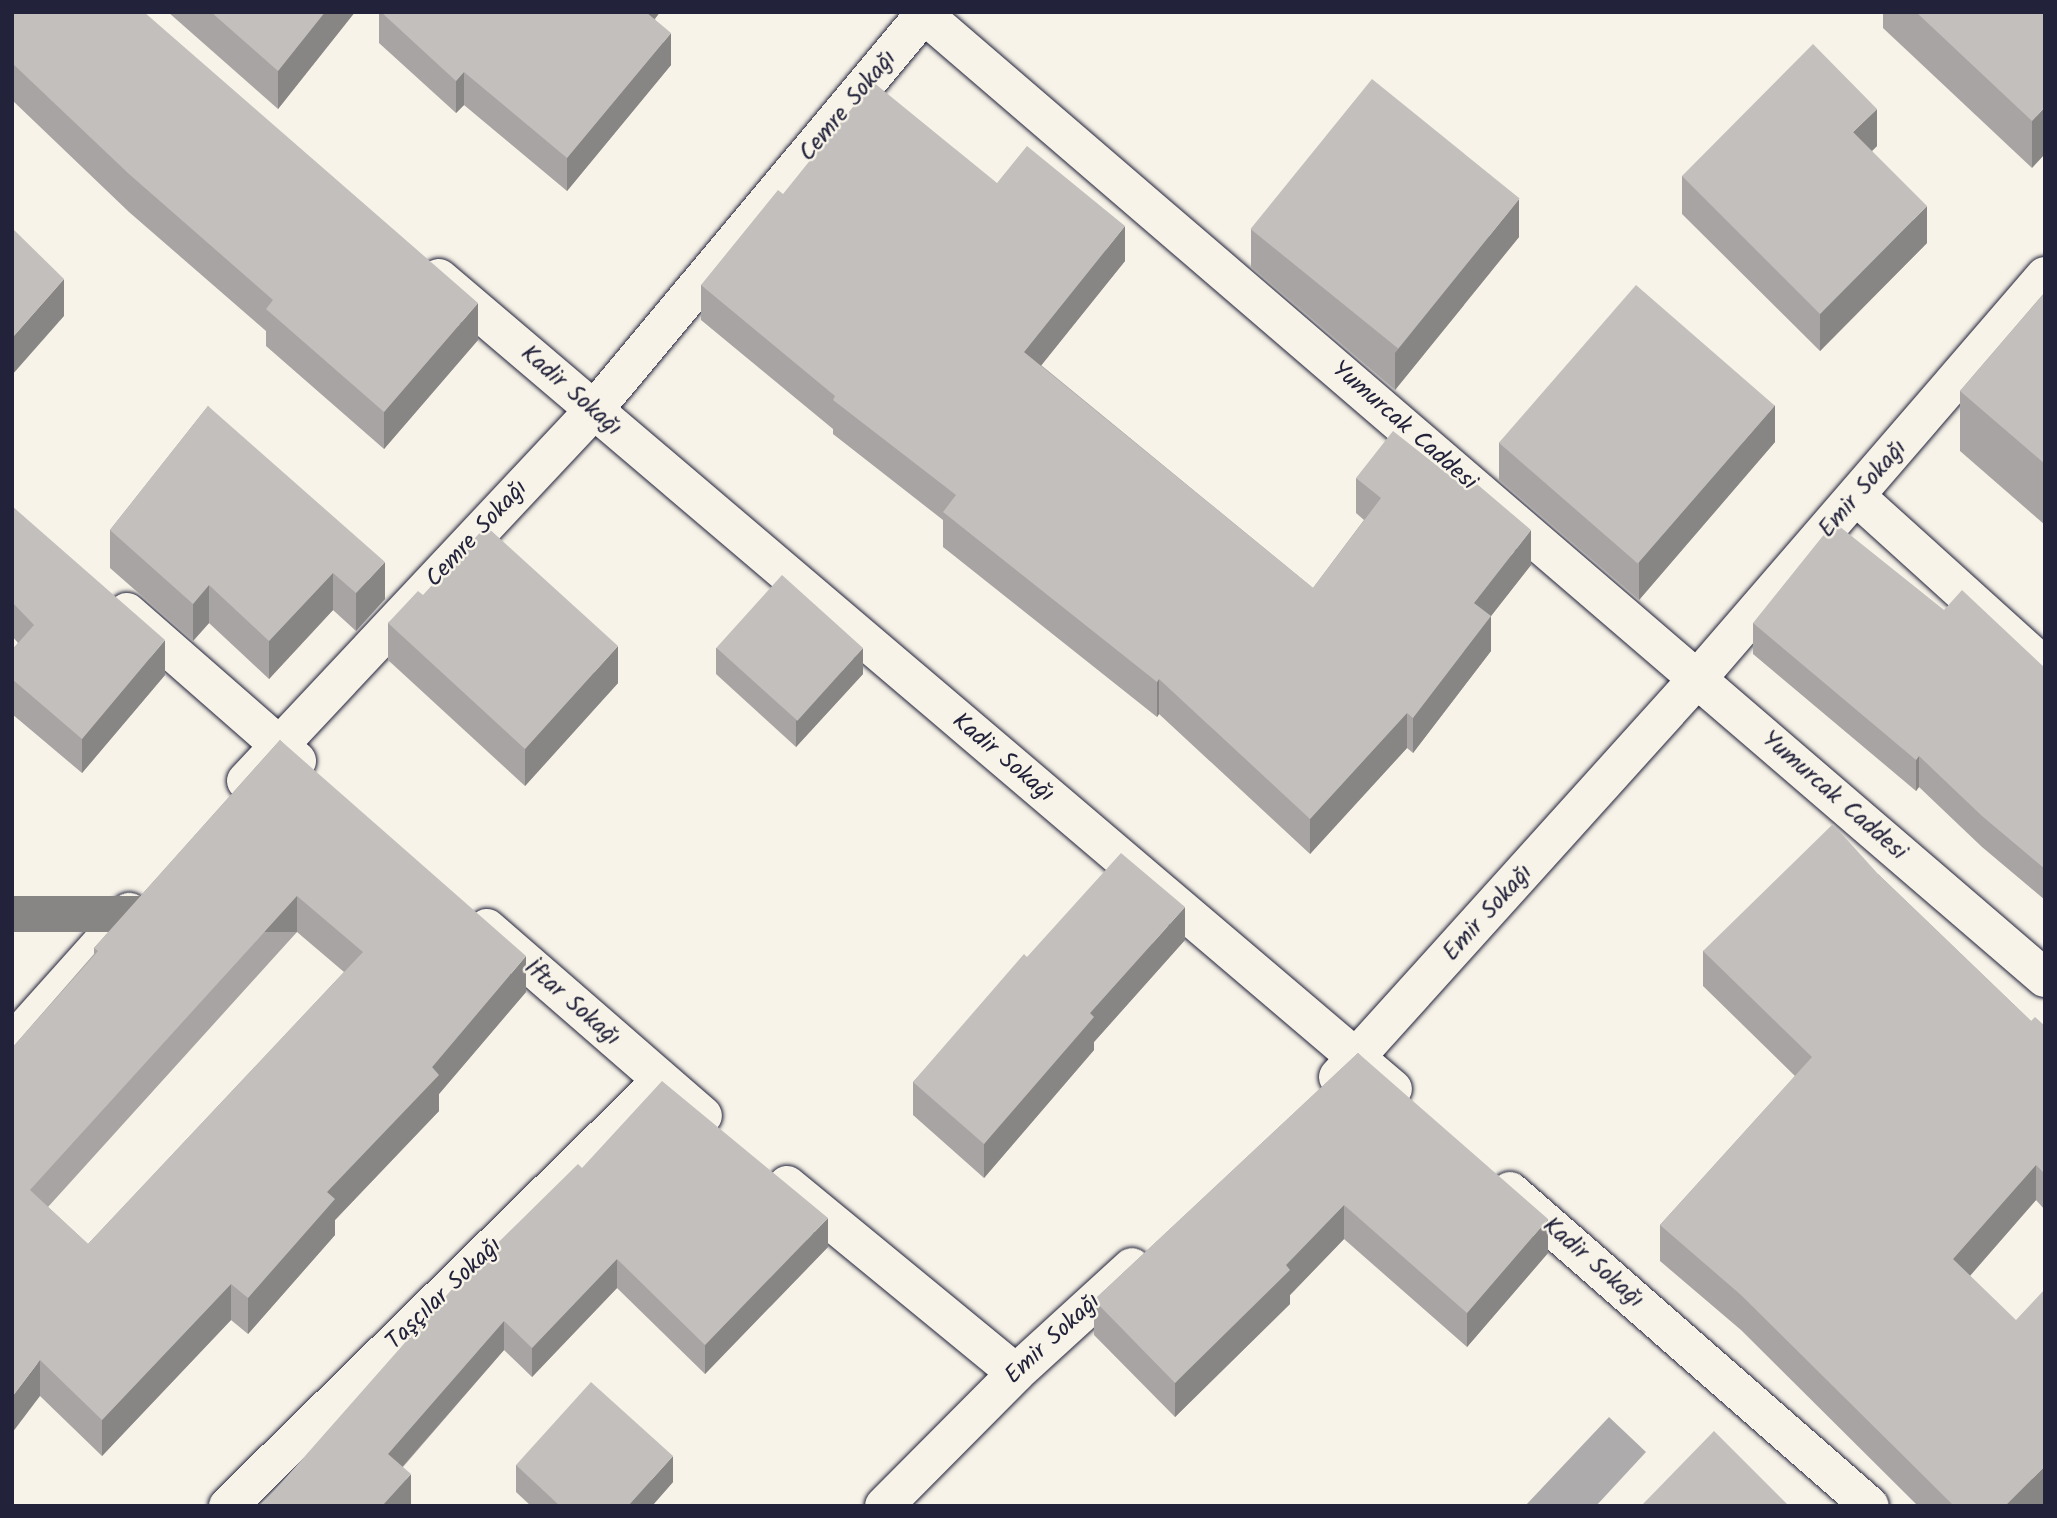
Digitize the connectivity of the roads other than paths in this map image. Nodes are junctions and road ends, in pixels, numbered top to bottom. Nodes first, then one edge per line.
1 (924, 13) edge
2 (416, 257) edge
3 (2045, 276) edge
4 (593, 411) junction
5 (1857, 497) junction
6 (104, 592) edge
7 (2045, 667) edge
8 (1698, 678) junction
9 (278, 745) junction
10 (320, 781) edge
11 (223, 807) edge
12 (150, 889) edge
13 (464, 909) edge
14 (2045, 978) edge
15 (12, 1043) edge
16 (1358, 1058) junction
17 (661, 1081) junction
18 (1308, 1105) edge
19 (1420, 1113) edge
20 (1483, 1167) edge
21 (1157, 1243) edge
22 (1016, 1373) junction
23 (228, 1506) edge
24 (884, 1506) edge
25 (1870, 1506) edge

1 - 4 street, Cemre Sokağı
1 - 8 street, Yumurcak Caddesi
2 - 4 street, Kadir Sokağı
3 - 5 street, Emir Sokağı
4 - 9 street, Cemre Sokağı
4 - 16 street, Kadir Sokağı
5 - 7 street
5 - 8 street, Emir Sokağı
6 - 9 street
8 - 14 street, Yumurcak Caddesi
8 - 16 street, Emir Sokağı
9 - 10 street
9 - 11 street, Cemre Sokağı
12 - 15 street
13 - 17 street, İftar Sokağı
16 - 18 street, Emir Sokağı
16 - 19 street, Kadir Sokağı
17 - 22 street, İftar Sokağı
17 - 23 street, Taşçılar Sokağı
20 - 25 street, Kadir Sokağı
21 - 22 street, Emir Sokağı
22 - 24 street, Emir Sokağı

